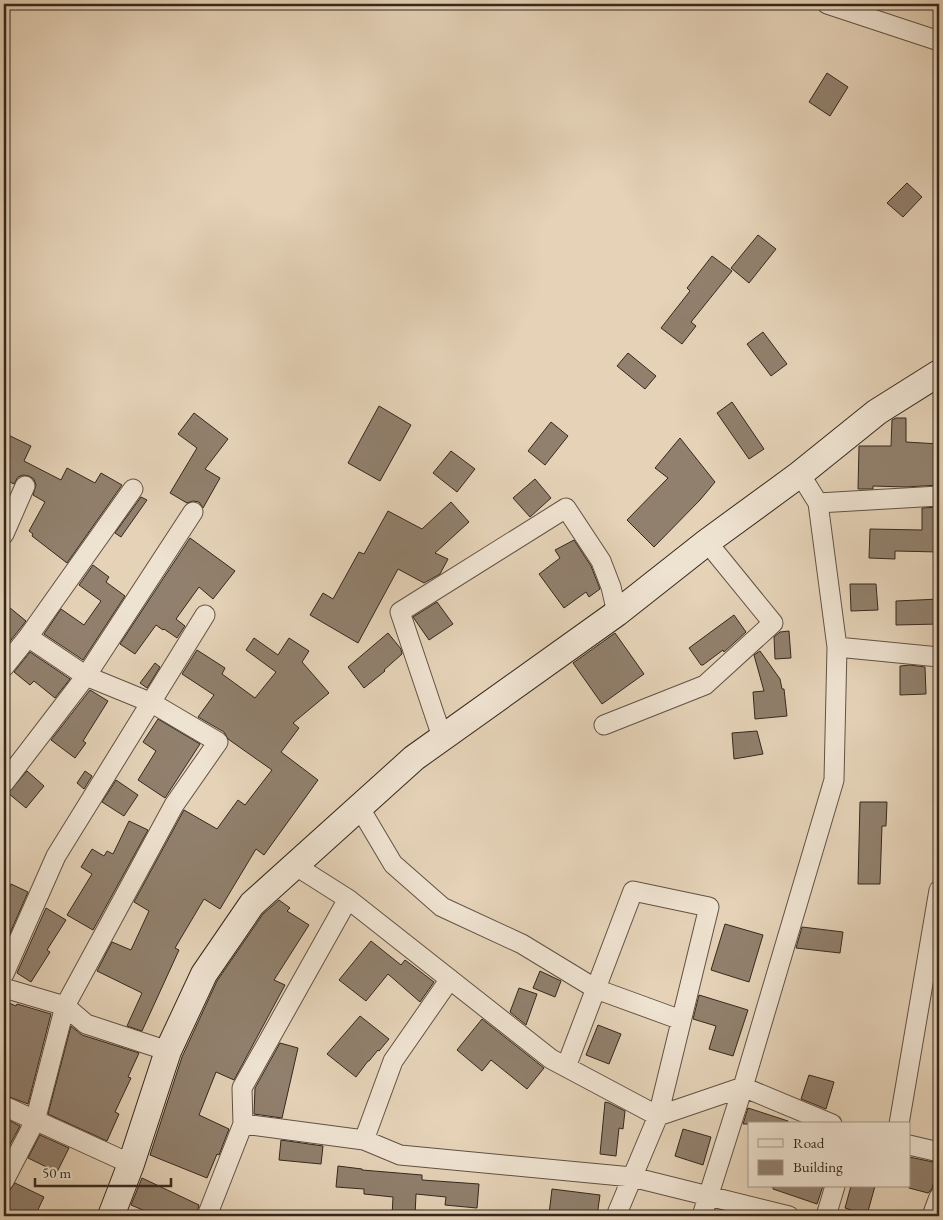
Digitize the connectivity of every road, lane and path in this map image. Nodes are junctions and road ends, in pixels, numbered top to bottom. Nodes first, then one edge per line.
1 (827, 4) edge
2 (872, 10) edge
3 (939, 41) edge
4 (939, 373) edge
5 (800, 474) junction
6 (26, 486) dead end
7 (133, 489) dead end
8 (939, 496) edge
9 (818, 503) junction
10 (193, 512) dead end
11 (5, 530) edge
12 (707, 542) junction
13 (617, 613) junction
14 (205, 614) dead end
15 (28, 637) junction
16 (837, 647) junction
17 (939, 657) edge
18 (4, 667) edge
19 (86, 676) junction
20 (152, 703) junction
21 (604, 725) dead end
22 (442, 737) junction
23 (4, 783) edge
24 (358, 808) junction
25 (296, 866) junction
26 (939, 890) edge
27 (348, 899) junction
28 (4, 974) edge
29 (450, 979) junction
30 (4, 988) edge
31 (596, 989) junction
32 (65, 1006) junction
33 (681, 1020) junction
34 (168, 1051) junction
35 (566, 1067) junction
36 (743, 1087) junction
37 (4, 1106) edge
38 (658, 1116) junction
39 (34, 1121) junction
40 (827, 1122) edge
41 (899, 1122) edge
42 (243, 1124) junction
43 (364, 1140) junction
44 (910, 1145) edge
45 (939, 1152) edge
46 (131, 1164) junction
47 (632, 1177) junction
48 (4, 1181) edge
49 (834, 1188) edge
50 (708, 1196) junction
51 (939, 1197) edge
52 (118, 1214) edge
53 (207, 1216) edge
54 (616, 1216) edge
55 (702, 1216) edge
56 (789, 1216) edge
57 (826, 1216) edge
58 (932, 1216) edge

1 - 2 street
2 - 3 street
4 - 5 main road
5 - 9 street
5 - 12 main road
6 - 11 street
7 - 15 street
8 - 9 street
9 - 16 street
10 - 19 street
12 - 13 main road
12 - 21 street
13 - 22 main road
13 - 22 street
14 - 20 street
15 - 18 street
15 - 19 street
16 - 17 street
16 - 36 street
19 - 20 street
19 - 23 street
20 - 28 street
20 - 32 street
22 - 24 main road
24 - 25 main road
24 - 31 street
25 - 27 street
25 - 34 main road
26 - 41 street
27 - 29 street
27 - 42 street
29 - 35 street
29 - 43 street
30 - 32 street
31 - 33 street
31 - 33 street
31 - 35 street
32 - 34 street
32 - 39 street
33 - 38 street
34 - 46 main road
35 - 38 street
36 - 38 street
36 - 40 street
36 - 50 street
37 - 39 street
38 - 47 street
39 - 46 street
39 - 48 street
42 - 43 street
42 - 53 street
43 - 47 street
44 - 45 street
46 - 52 main road
47 - 50 street
47 - 54 street
49 - 57 street
50 - 55 street
50 - 56 street
51 - 58 street

